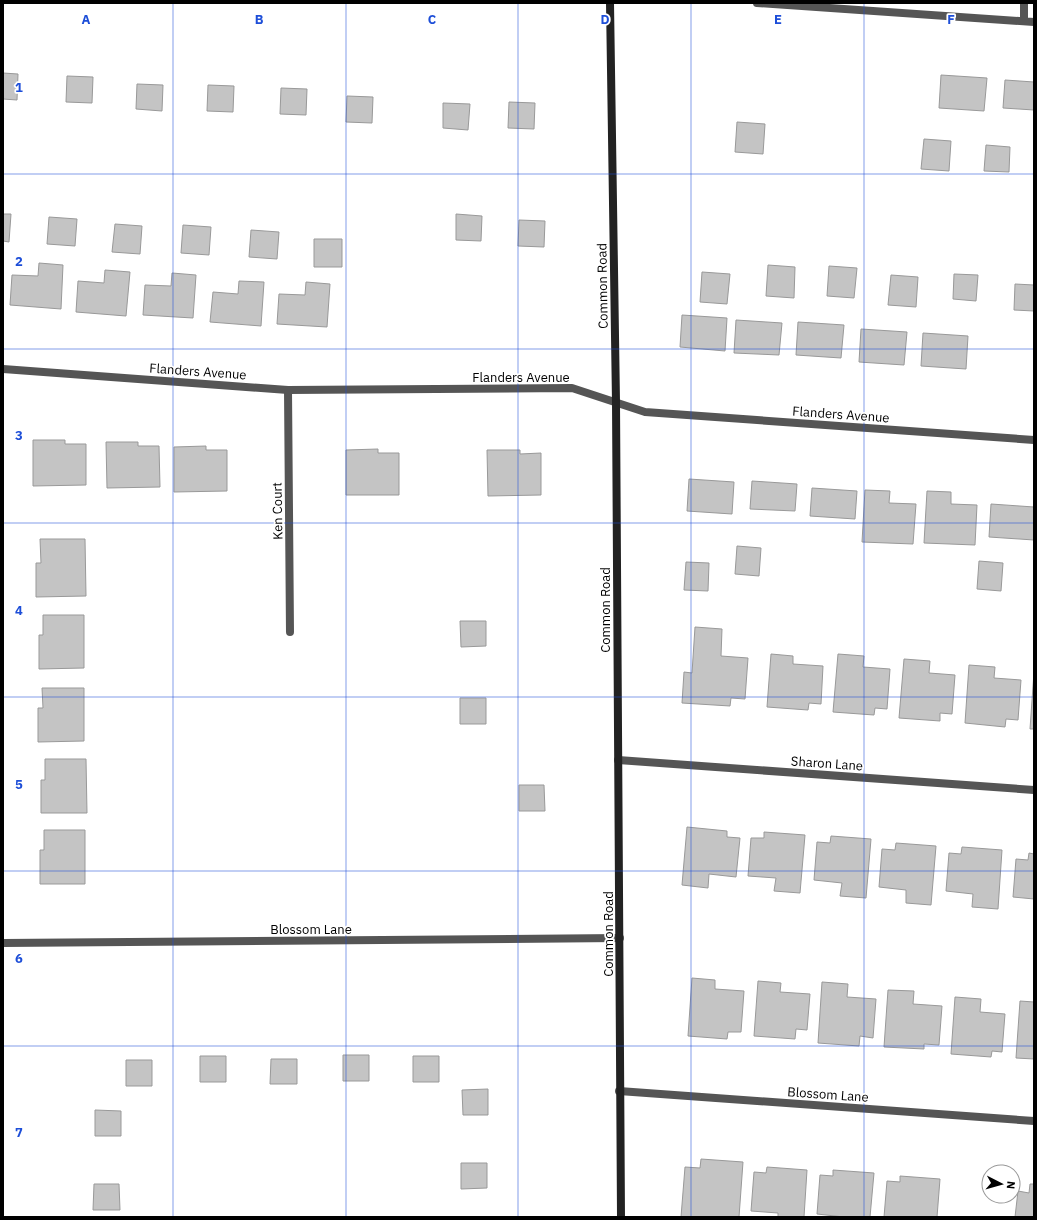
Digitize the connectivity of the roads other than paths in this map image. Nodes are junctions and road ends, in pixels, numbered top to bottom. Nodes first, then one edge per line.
1 (610, 3) edge
2 (757, 3) edge
3 (1024, 3) edge
4 (1024, 21) junction
5 (1034, 22) edge
6 (3, 369) edge
7 (288, 390) junction
8 (616, 402) junction
9 (1034, 440) edge
10 (290, 632) dead end
11 (618, 760) junction
12 (1034, 790) edge
13 (620, 938) junction
14 (3, 944) edge
15 (619, 1091) junction
16 (1034, 1121) edge
17 (621, 1217) edge

1 - 8 street, Common Road
2 - 4 street
3 - 4 street
4 - 5 street
6 - 7 street, Flanders Avenue
7 - 8 street, Flanders Avenue
7 - 10 street, Ken Court
8 - 9 street, Flanders Avenue
8 - 11 street, Common Road
11 - 12 street, Sharon Lane
11 - 13 street, Common Road
13 - 14 street, Blossom Lane
13 - 15 street, Common Road
15 - 16 street, Blossom Lane
15 - 17 street, Common Road

